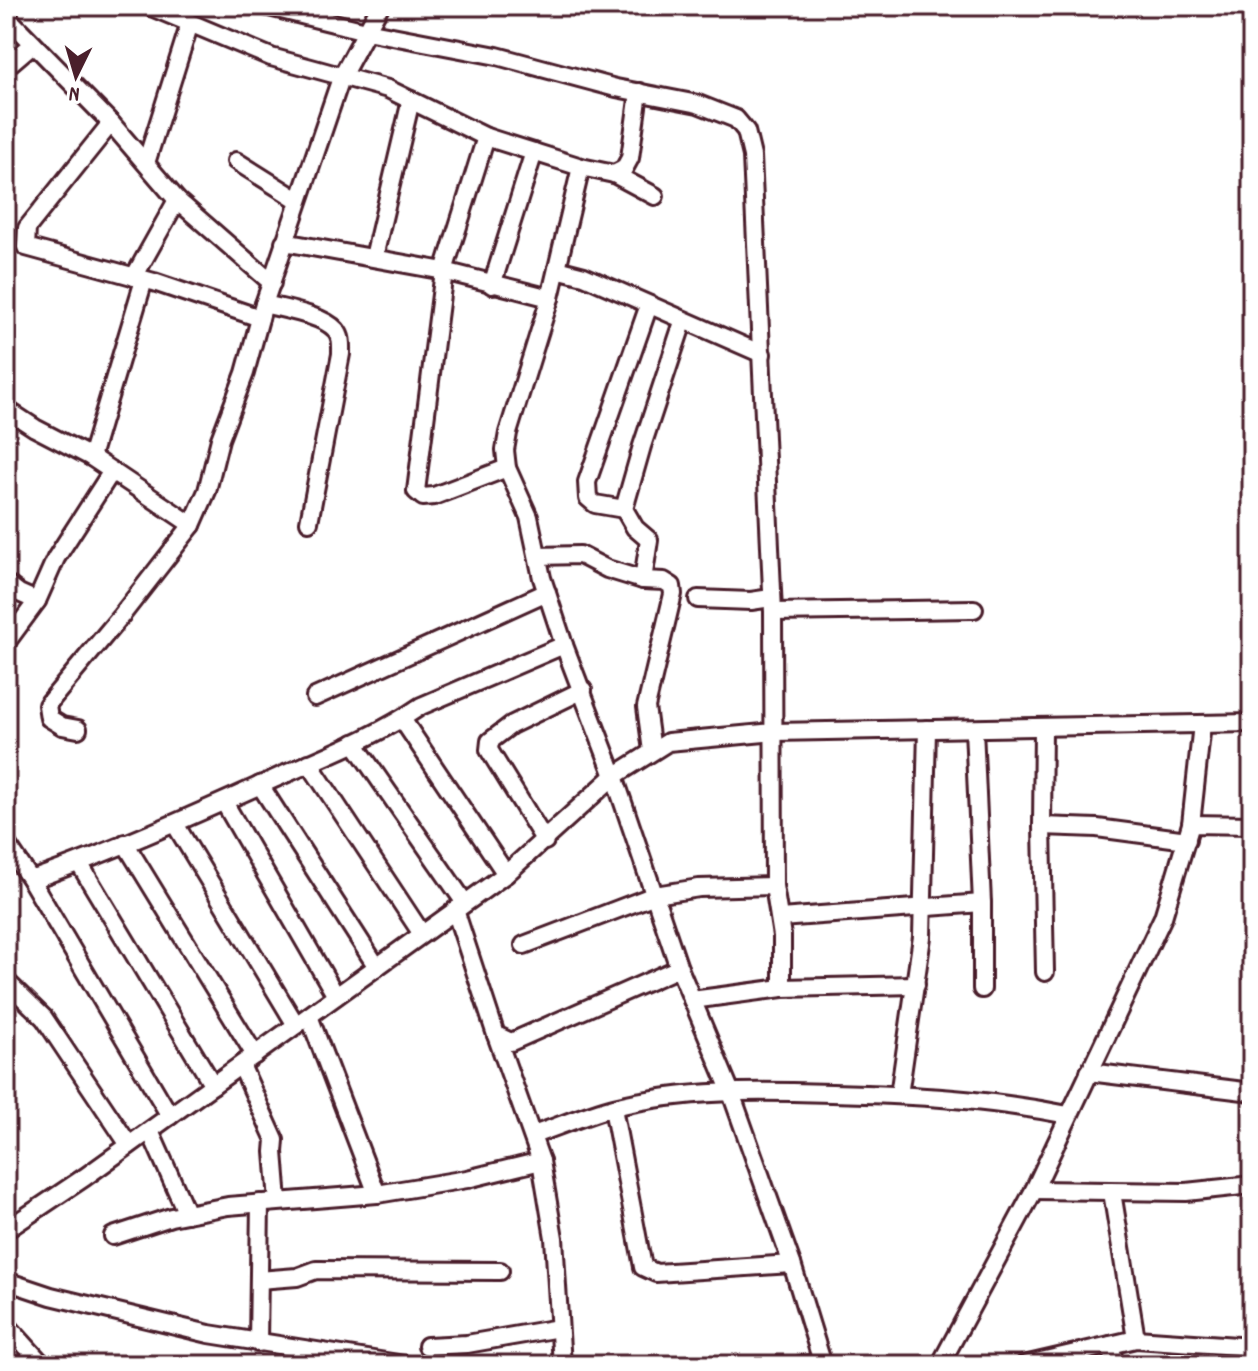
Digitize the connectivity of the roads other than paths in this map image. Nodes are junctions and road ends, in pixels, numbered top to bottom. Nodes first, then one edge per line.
1 (149, 6) edge
2 (265, 6) edge
3 (380, 6) edge
4 (6, 16) edge
5 (190, 23) junction
6 (366, 31) junction
7 (33, 44) junction
8 (6, 67) edge
9 (341, 78) junction
10 (639, 92) junction
11 (411, 100) junction
12 (111, 123) junction
13 (486, 137) junction
14 (534, 152) junction
15 (236, 161) dead end
16 (146, 163) junction
17 (581, 167) junction
18 (614, 174) junction
19 (655, 196) dead end
20 (177, 200) junction
21 (298, 200) junction
22 (284, 242) junction
23 (374, 257) junction
24 (557, 269) junction
25 (444, 271) junction
26 (139, 279) junction
27 (272, 283) junction
28 (492, 285) junction
29 (550, 298) junction
30 (649, 305) junction
31 (262, 311) junction
32 (683, 322) junction
33 (762, 354) junction
34 (8, 414) edge
35 (91, 457) junction
36 (507, 468) junction
37 (112, 471) junction
38 (624, 509) junction
39 (309, 522) dead end
40 (192, 525) junction
41 (538, 556) junction
42 (643, 580) junction
43 (6, 583) edge
44 (547, 592) junction
45 (698, 599) dead end
46 (37, 601) junction
47 (772, 605) junction
48 (974, 609) dead end
49 (6, 643) edge
50 (564, 645) junction
51 (583, 690) junction
52 (315, 697) dead end
53 (402, 719) junction
54 (1252, 723) edge
55 (1202, 724) junction
56 (1043, 728) junction
57 (78, 729) dead end
58 (927, 729) junction
59 (974, 729) junction
60 (774, 732) junction
61 (354, 743) junction
62 (652, 751) junction
63 (309, 763) junction
64 (614, 776) junction
65 (260, 785) junction
66 (224, 802) junction
67 (175, 824) junction
68 (1252, 825) edge
69 (1042, 826) junction
70 (1189, 832) junction
71 (545, 841) junction
72 (6, 843) edge
73 (125, 843) junction
74 (79, 863) junction
75 (506, 874) junction
76 (31, 880) junction
77 (774, 886) junction
78 (655, 895) junction
79 (982, 903) junction
80 (460, 907) junction
81 (924, 908) junction
82 (780, 918) junction
83 (422, 934) junction
84 (524, 945) dead end
85 (377, 967) junction
86 (679, 968) junction
87 (1045, 972) dead end
88 (6, 981) edge
89 (916, 985) junction
90 (782, 988) junction
91 (982, 989) dead end
92 (336, 996) junction
93 (692, 1000) junction
94 (303, 1020) junction
95 (496, 1035) junction
96 (248, 1060) junction
97 (1089, 1072) junction
98 (213, 1085) junction
99 (730, 1090) junction
100 (1252, 1092) edge
101 (899, 1095) junction
102 (613, 1108) junction
103 (1068, 1115) junction
104 (170, 1116) junction
105 (150, 1131) junction
106 (533, 1135) junction
107 (129, 1145) junction
108 (541, 1161) junction
109 (1252, 1185) edge
110 (1034, 1190) junction
111 (1112, 1192) junction
112 (377, 1194) junction
113 (278, 1201) junction
114 (260, 1203) junction
115 (187, 1214) junction
116 (6, 1230) edge
117 (113, 1236) dead end
118 (792, 1264) junction
119 (500, 1271) dead end
120 (259, 1280) junction
121 (6, 1281) edge
122 (6, 1324) edge
123 (559, 1328) junction
124 (1136, 1339) junction
125 (258, 1343) junction
126 (1111, 1345) junction
127 (427, 1346) dead end
128 (1252, 1347) edge
129 (822, 1364) edge
130 (43, 1365) edge
131 (405, 1365) edge
132 (562, 1365) edge
133 (801, 1365) edge
134 (940, 1365) edge
135 (1024, 1365) edge
136 (1114, 1365) edge

1 - 5 street
2 - 6 street
3 - 6 street
4 - 7 street
5 - 9 street
5 - 16 street
6 - 9 street
6 - 10 street
7 - 8 street
7 - 12 street
9 - 11 street
9 - 21 street
10 - 18 street
10 - 33 street
11 - 13 street
11 - 23 street
12 - 16 street
12 - 26 street
13 - 14 street
13 - 25 street
14 - 17 street
14 - 28 street
15 - 21 street
16 - 20 street
17 - 18 street
17 - 24 street
18 - 19 street
20 - 26 street
20 - 27 street
21 - 22 street
22 - 23 street
22 - 27 street
23 - 25 street
24 - 29 street
24 - 30 street
25 - 28 street
25 - 36 street
26 - 31 street
26 - 35 street
27 - 31 street
28 - 29 street
29 - 36 street
30 - 32 street
30 - 38 street
31 - 39 street
31 - 40 street
32 - 33 street
32 - 38 street
33 - 47 street
34 - 35 street
35 - 37 street
36 - 41 street
37 - 40 street
37 - 46 street
38 - 42 street
40 - 57 street
41 - 42 street
41 - 44 street
42 - 62 street
43 - 46 street
44 - 50 street
44 - 52 street
45 - 47 street
46 - 49 street
47 - 48 street
47 - 60 street
50 - 51 street
50 - 53 street
51 - 64 street
51 - 71 street
53 - 61 street
53 - 75 street
54 - 55 street
55 - 56 street
55 - 70 street
56 - 59 street
56 - 69 street
58 - 59 street
58 - 60 street
58 - 81 street
59 - 79 street
60 - 62 street
60 - 77 street
61 - 63 street
61 - 80 street
62 - 64 street
63 - 65 street
63 - 83 street
64 - 71 street
64 - 78 street
65 - 66 street
65 - 85 street
66 - 67 street
66 - 92 street
67 - 73 street
67 - 94 street
68 - 70 street
69 - 70 street
69 - 87 street
70 - 97 street
71 - 75 street
72 - 76 street
73 - 74 street
73 - 96 street
74 - 76 street
74 - 98 street
75 - 80 street
76 - 104 street
77 - 78 street
77 - 82 street
78 - 84 street
78 - 86 street
79 - 81 street
79 - 91 street
80 - 83 street
80 - 95 street
81 - 82 street
81 - 89 street
82 - 90 street
83 - 85 street
85 - 92 street
86 - 93 street
86 - 95 street
88 - 107 street
89 - 90 street
89 - 101 street
90 - 93 street
92 - 94 street
93 - 99 street
94 - 96 street
94 - 112 street
95 - 106 street
96 - 98 street
96 - 113 street
97 - 100 street
97 - 103 street
98 - 104 street
99 - 101 street
99 - 102 street
99 - 118 street
101 - 103 street
102 - 106 street
102 - 118 street
103 - 110 street
104 - 105 street
105 - 107 street
105 - 115 street
106 - 108 street
107 - 116 street
108 - 112 street
108 - 123 street
109 - 111 street
110 - 111 street
110 - 134 street
111 - 124 street
112 - 113 street
113 - 114 street
114 - 115 street
114 - 120 street
115 - 117 street
118 - 129 street
119 - 120 street
120 - 125 street
121 - 125 street
122 - 130 street
123 - 127 street
123 - 132 street
124 - 126 street
124 - 128 street
125 - 131 street
126 - 135 street
126 - 136 street
129 - 133 street

